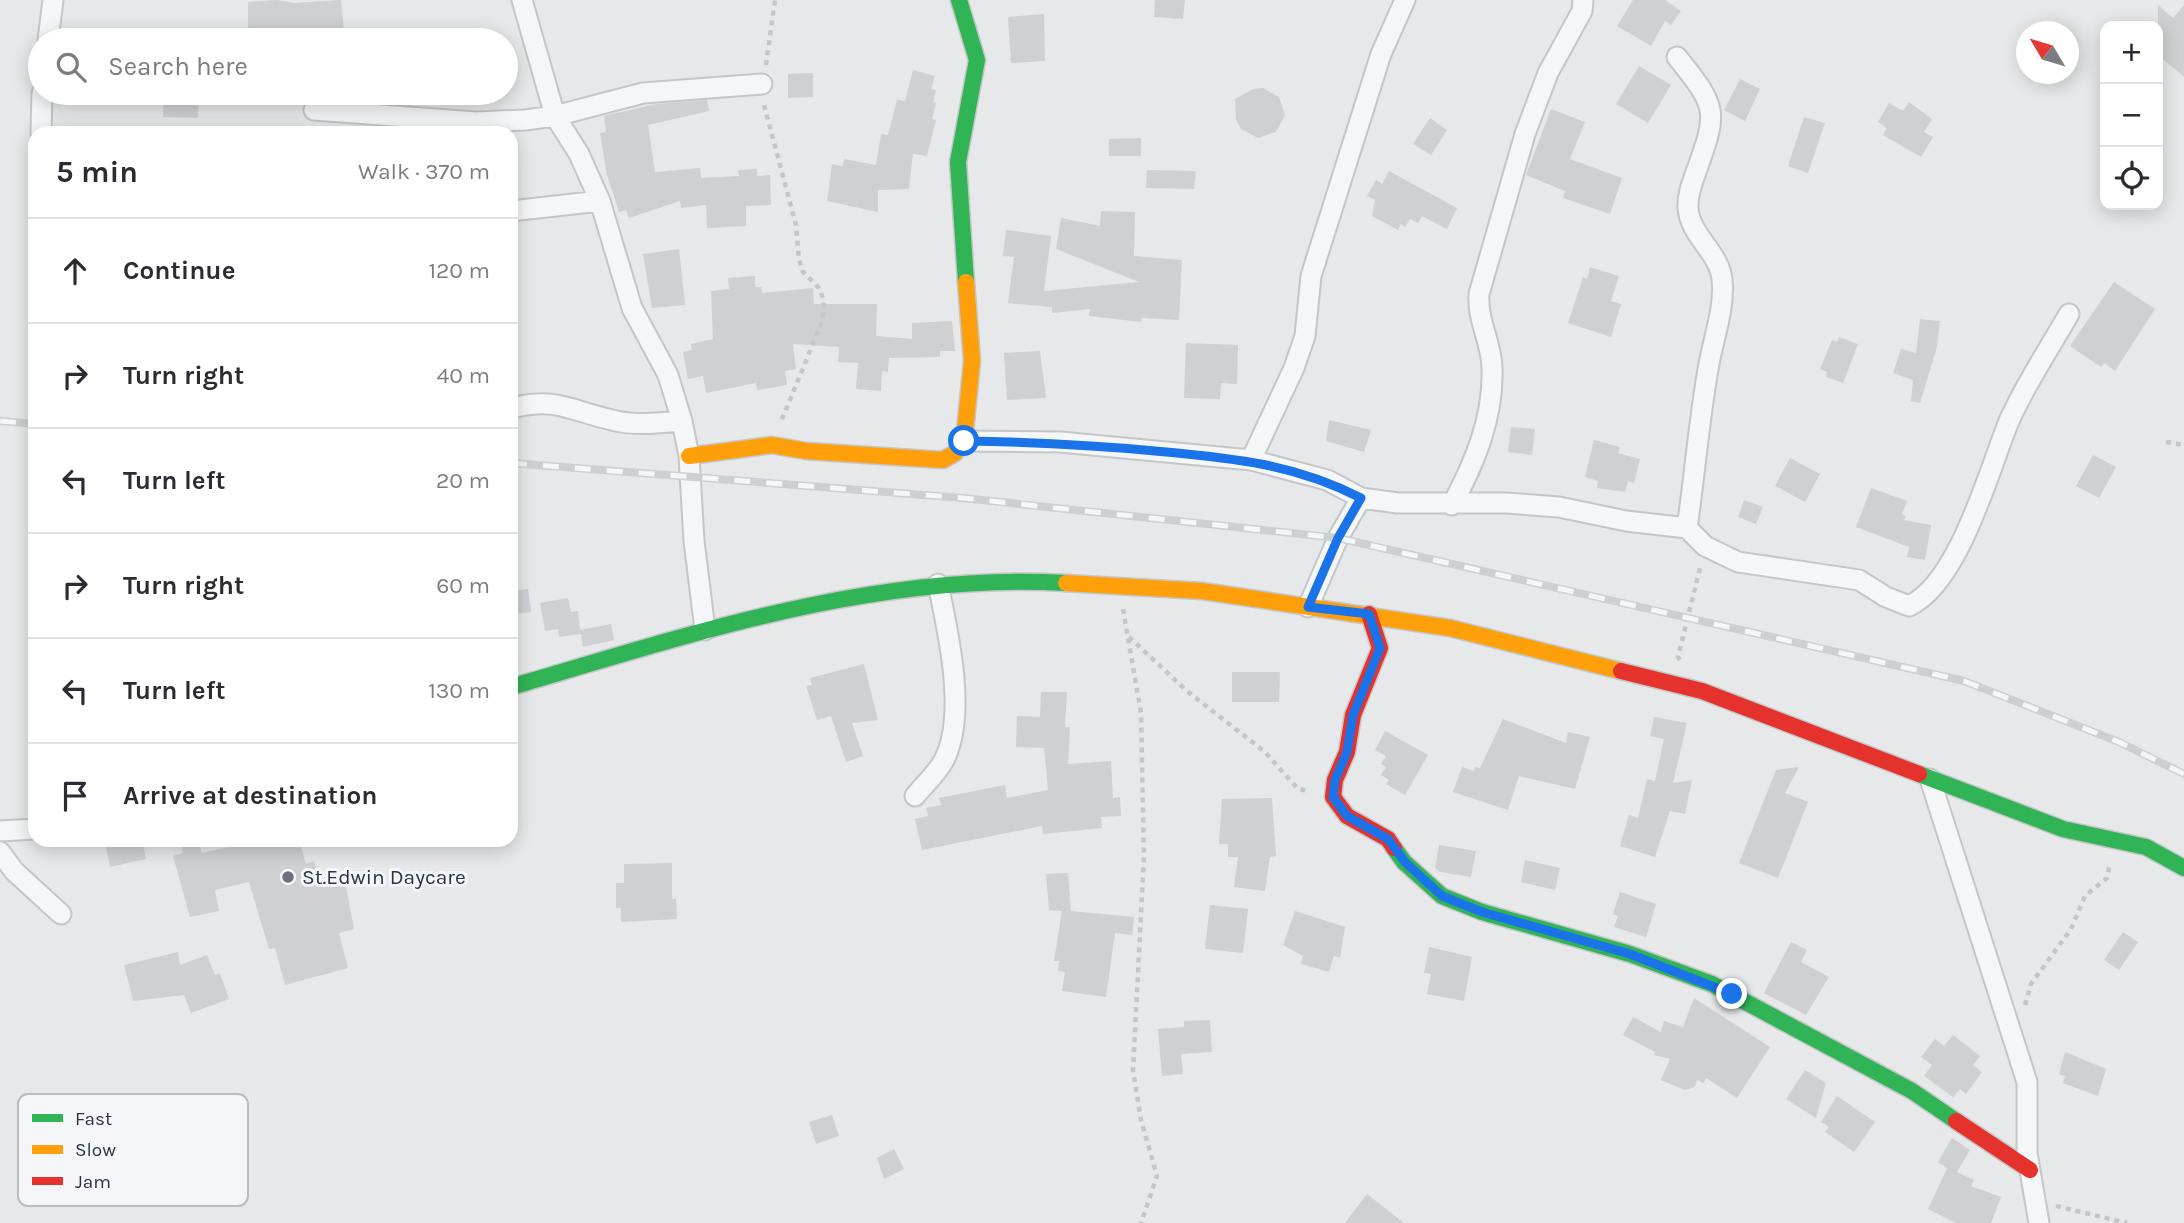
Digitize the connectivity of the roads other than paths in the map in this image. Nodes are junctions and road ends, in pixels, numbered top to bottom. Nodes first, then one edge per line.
1 (53, 0) edge
2 (522, 0) edge
3 (959, 0) edge
4 (1405, 0) edge
5 (1583, 0) edge
6 (50, 28) edge
7 (1677, 57) dead end
8 (762, 84) road end
9 (42, 105) edge
10 (314, 110) dead end
11 (555, 116) junction
12 (41, 126) edge
13 (600, 201) junction
14 (518, 210) edge
15 (2069, 314) dead end
16 (518, 406) edge
17 (682, 421) junction
18 (964, 441) junction
19 (689, 456) junction
20 (1251, 460) junction
21 (1361, 498) junction
22 (1452, 505) junction
23 (1687, 528) junction
24 (939, 584) junction
25 (1308, 607) junction
26 (1369, 614) junction
27 (705, 629) junction
28 (518, 685) edge
29 (1930, 779) junction
30 (915, 796) dead end
31 (28, 829) edge
32 (0, 831) edge
33 (0, 852) edge
34 (2184, 868) edge
35 (61, 914) dead end
36 (2029, 1170) junction
37 (2039, 1223) edge

1 - 6 street
2 - 11 street
3 - 18 street
4 - 20 street
5 - 22 street
7 - 23 street
8 - 11 street
9 - 12 street
10 - 11 street
11 - 13 street
13 - 14 street
13 - 17 street
15 - 23 street
16 - 17 street
17 - 19 street
18 - 19 street
18 - 20 street
19 - 27 street
20 - 21 street
21 - 22 street
21 - 25 street
22 - 23 street
24 - 25 street
24 - 27 street
24 - 30 street
25 - 26 street
26 - 29 street
26 - 36 street
27 - 28 street
29 - 34 street
29 - 36 street
31 - 32 street
33 - 35 street
36 - 37 street

